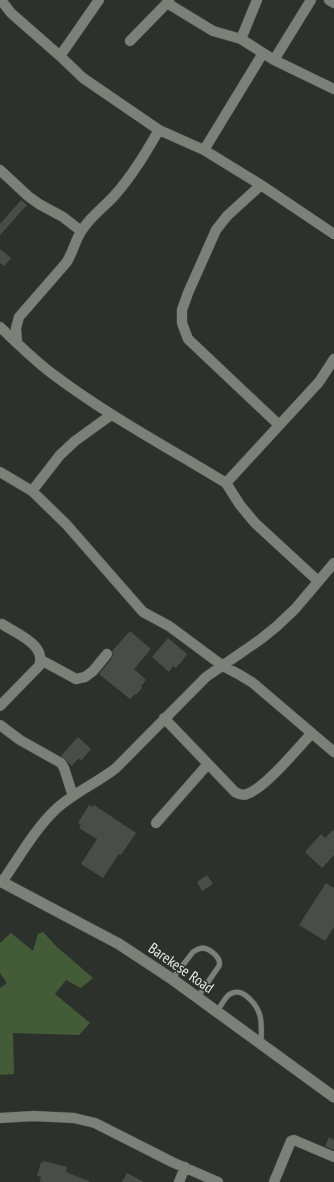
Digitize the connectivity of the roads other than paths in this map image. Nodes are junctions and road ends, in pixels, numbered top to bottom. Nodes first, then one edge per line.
1 (1, 0) edge
2 (99, 0) edge
3 (257, 0) edge
4 (311, 0) edge
5 (329, 0) edge
6 (168, 2) edge
7 (334, 3) edge
8 (241, 39) junction
9 (130, 41) dead end
10 (263, 53) junction
11 (60, 56) junction
12 (274, 60) junction
13 (334, 90) edge
14 (159, 130) junction
15 (204, 150) junction
16 (0, 170) edge
17 (261, 185) junction
18 (81, 231) junction
19 (334, 234) edge
20 (0, 327) edge
21 (17, 342) junction
22 (334, 359) edge
23 (111, 415) junction
24 (279, 425) junction
25 (0, 472) edge
26 (226, 483) junction
27 (32, 491) junction
28 (334, 563) edge
29 (318, 580) junction
30 (2, 624) dead end
31 (107, 654) dead end
32 (41, 660) junction
33 (223, 666) junction
34 (0, 706) edge
35 (164, 718) junction
36 (0, 725) edge
37 (311, 734) junction
38 (334, 752) edge
39 (208, 764) junction
40 (73, 796) junction
41 (156, 823) dead end
42 (1, 882) edge
43 (172, 979) junction
44 (197, 998) junction
45 (216, 1012) junction
46 (261, 1045) junction
47 (334, 1097) edge
48 (0, 1118) edge
49 (334, 1157) edge
50 (185, 1168) junction
51 (179, 1182) edge
52 (218, 1182) edge
53 (274, 1182) edge

1 - 11 street
2 - 11 street
3 - 8 street
4 - 12 street
5 - 7 street
6 - 8 street
6 - 9 street
8 - 10 street
10 - 12 street
10 - 15 street
11 - 14 street
12 - 13 street
14 - 15 street
14 - 18 street
15 - 17 street
16 - 18 street
17 - 19 street
17 - 24 street
18 - 21 street
20 - 21 street
21 - 23 street
22 - 24 street
23 - 26 street
23 - 27 street
24 - 26 street
25 - 27 street
26 - 29 street
27 - 33 street
28 - 29 street
29 - 33 street
30 - 32 street
31 - 32 street
32 - 34 street
33 - 35 street
33 - 37 street
35 - 39 street
35 - 40 street
36 - 40 street
37 - 38 street
37 - 39 street
39 - 41 street
40 - 42 street
42 - 43 main road, Barekese Road
43 - 44 main road, Barekese Road
43 - 44 lane
44 - 45 main road, Barekese Road
45 - 46 main road, Barekese Road
45 - 46 lane
46 - 47 main road, Barekese Road
48 - 50 street
49 - 53 street
50 - 51 street
50 - 52 street

